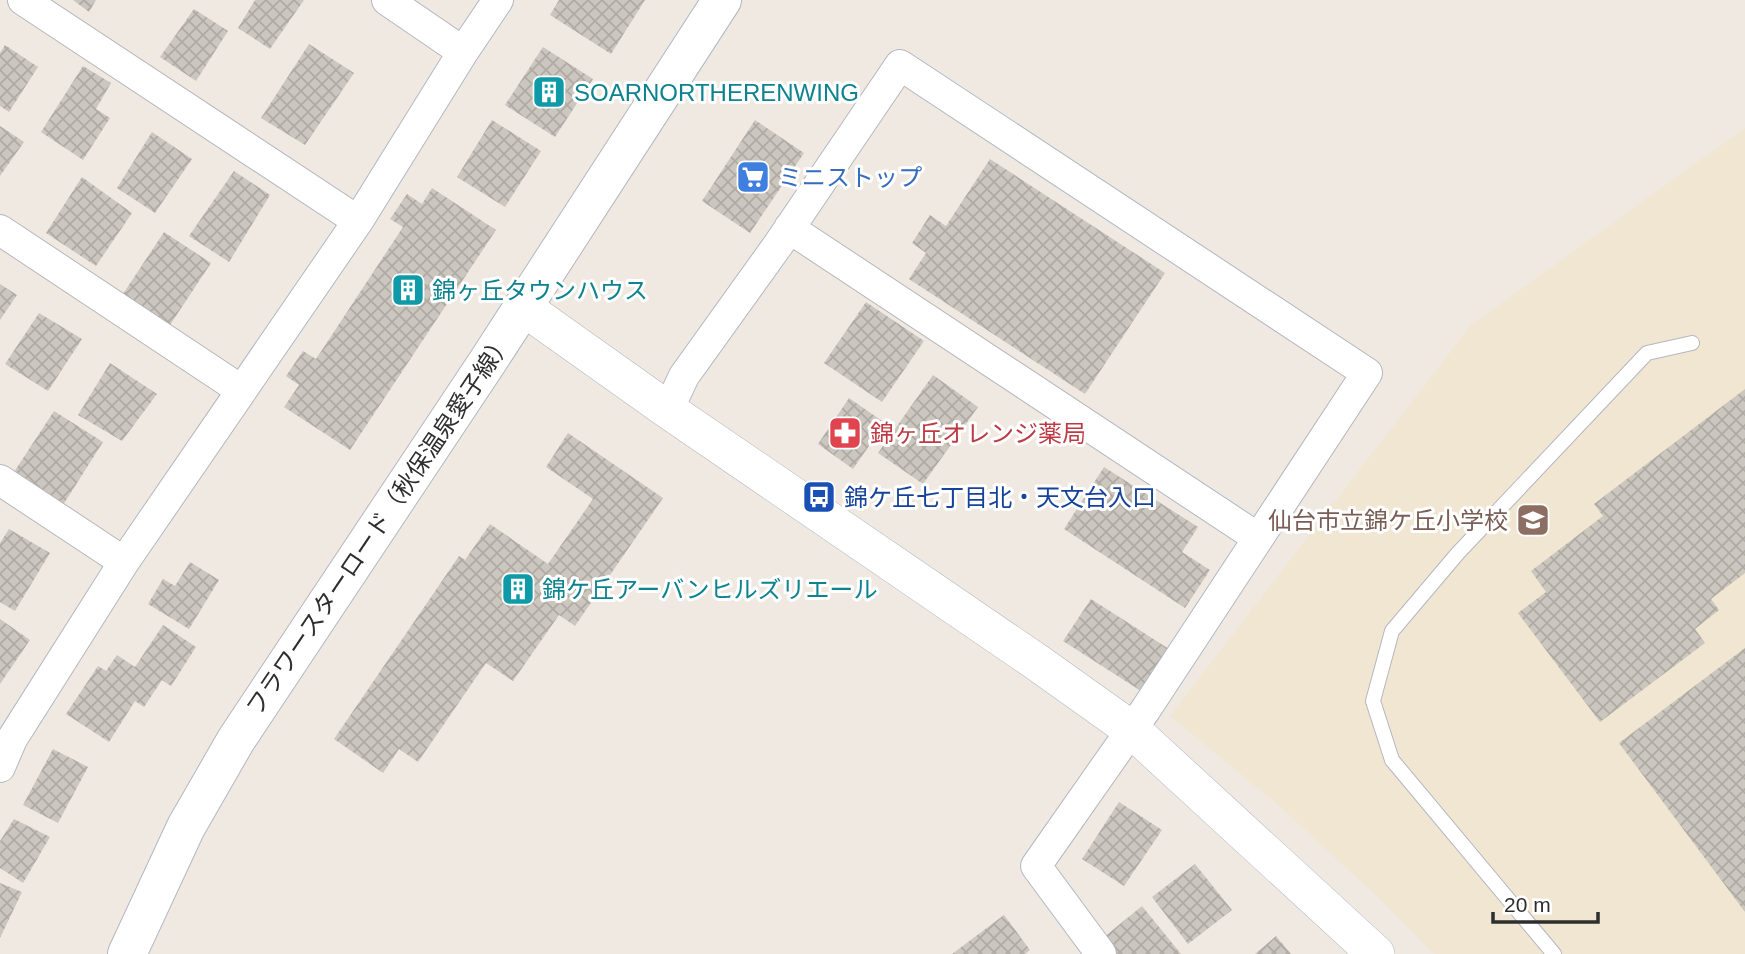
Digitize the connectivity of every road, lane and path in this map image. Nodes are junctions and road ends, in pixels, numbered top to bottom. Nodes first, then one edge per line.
1 (23, 0) edge
2 (387, 0) edge
3 (498, 0) edge
4 (722, 0) edge
5 (463, 52) junction
6 (358, 221) junction
7 (789, 228) junction
8 (0, 230) edge
9 (523, 307) junction
10 (1692, 343) dead end
11 (240, 390) junction
12 (668, 410) junction
13 (0, 480) edge
14 (1258, 538) junction
15 (124, 562) junction
16 (1132, 730) junction
17 (6, 735) edge
18 (0, 767) edge
19 (127, 954) edge
20 (1101, 954) edge
21 (1376, 954) edge
22 (1554, 954) edge

1 - 6 street
2 - 5 street
3 - 5 street
4 - 9 main road, フラワースターロード（秋保温泉愛子線）
5 - 6 street
6 - 11 street
7 - 12 street
7 - 14 street
7 - 14 street
8 - 11 street
9 - 12 street
9 - 19 main road, フラワースターロード（秋保温泉愛子線）
10 - 22 lane
11 - 15 street
12 - 16 street
13 - 15 street
14 - 16 street
15 - 17 street
16 - 20 street
16 - 21 street
17 - 18 street

